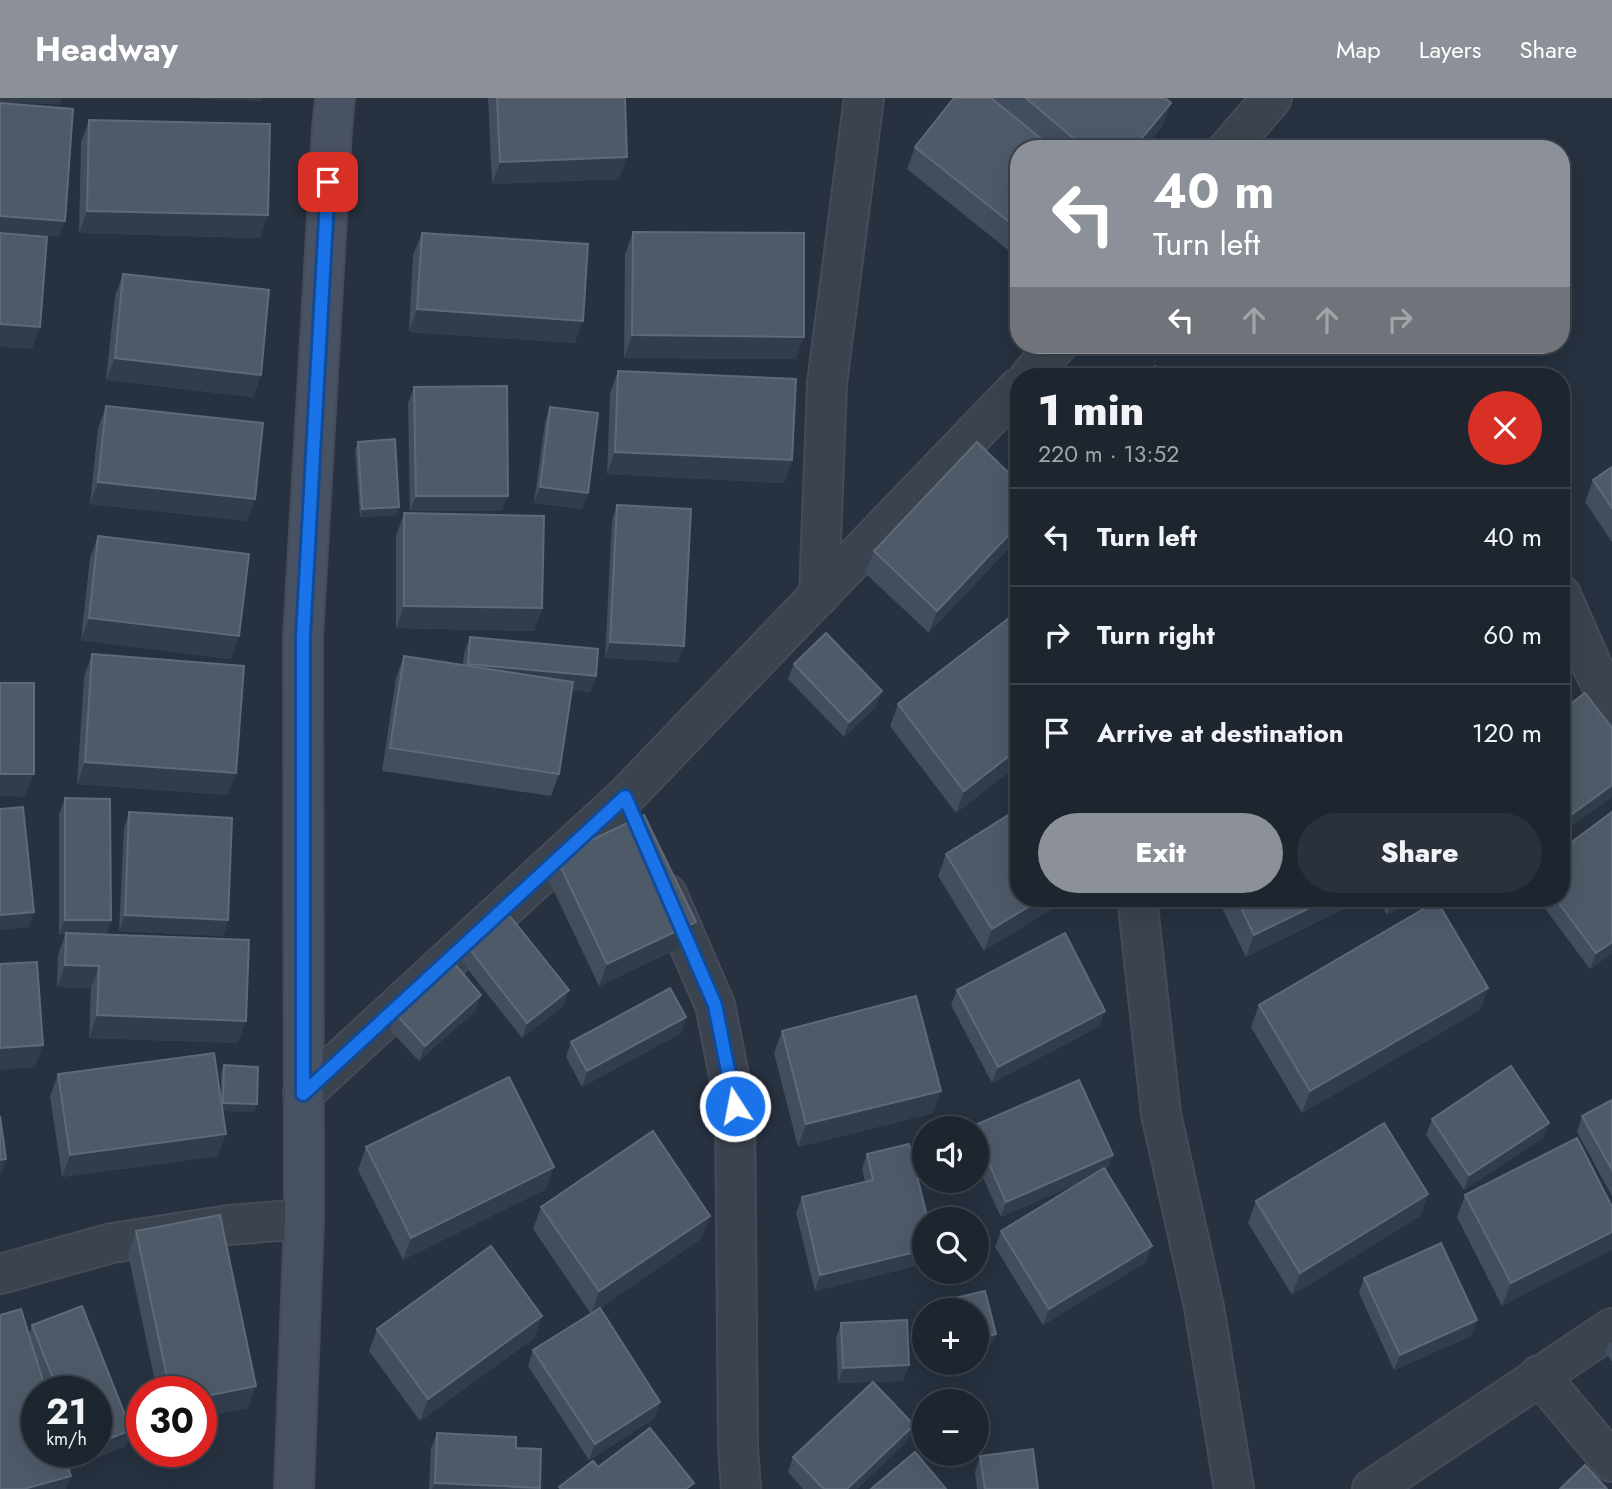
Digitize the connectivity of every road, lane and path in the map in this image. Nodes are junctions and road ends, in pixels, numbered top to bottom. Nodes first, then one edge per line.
1 (335, 98) edge
2 (864, 98) edge
3 (1272, 98) edge
4 (1236, 140) edge
5 (1049, 354) edge
6 (1037, 368) edge
7 (1010, 396) edge
8 (819, 596) junction
9 (1570, 614) edge
10 (1612, 705) edge
11 (625, 797) junction
12 (1138, 907) edge
13 (303, 1094) junction
14 (304, 1219) junction
15 (0, 1274) edge
16 (1612, 1328) edge
17 (1539, 1375) junction
18 (1612, 1462) edge
19 (294, 1489) edge
20 (741, 1489) edge
21 (1234, 1489) edge
22 (1371, 1489) edge

1 - 13 street
2 - 8 street
3 - 4 street
5 - 6 street
7 - 8 street
8 - 11 street
9 - 10 street
11 - 13 street
11 - 20 street
12 - 21 street
13 - 14 street
14 - 15 street
14 - 19 street
16 - 17 street
17 - 18 street
17 - 22 street

